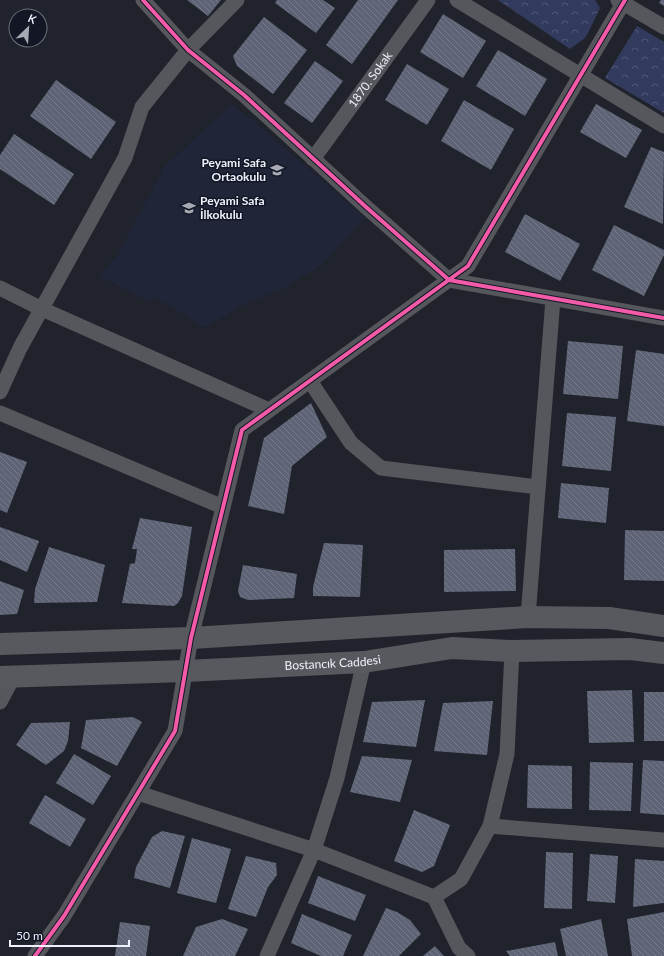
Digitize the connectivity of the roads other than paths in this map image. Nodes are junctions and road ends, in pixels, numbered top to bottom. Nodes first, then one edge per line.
1 (143, 0) edge
2 (237, 0) edge
3 (428, 0) edge
4 (457, 0) edge
5 (622, 1) edge
6 (664, 27) edge
7 (188, 50) junction
8 (580, 75) junction
9 (664, 126) edge
10 (313, 159) junction
11 (449, 280) junction
12 (0, 288) edge
13 (553, 299) junction
14 (42, 309) junction
15 (664, 318) edge
16 (310, 381) junction
17 (0, 392) edge
18 (269, 410) junction
19 (0, 413) edge
20 (538, 487) junction
21 (223, 507) junction
22 (528, 617) junction
23 (664, 626) edge
24 (191, 638) junction
25 (0, 644) edge
26 (512, 651) junction
27 (664, 653) edge
28 (364, 662) junction
29 (186, 671) junction
30 (7, 676) edge
31 (0, 702) edge
32 (138, 793) junction
33 (490, 826) junction
34 (664, 840) edge
35 (314, 850) junction
36 (434, 897) junction
37 (35, 956) edge
38 (267, 956) edge
39 (468, 956) edge

1 - 7 street
2 - 7 street
3 - 10 street, 1870. Sokak
4 - 8 street
5 - 6 street
5 - 8 street
7 - 10 street
7 - 14 street
8 - 9 street
8 - 11 street
10 - 11 street
11 - 13 street
11 - 16 street
12 - 14 street
13 - 15 street
13 - 20 street
14 - 17 street
14 - 18 street
16 - 18 street
16 - 20 street
18 - 21 street
19 - 21 street
20 - 22 street
21 - 24 street
22 - 23 main road
22 - 24 main road
24 - 25 main road
24 - 29 street
26 - 27 main road, Bostancık Caddesi
26 - 28 main road, Bostancık Caddesi
26 - 33 street
28 - 29 main road, Bostancık Caddesi
28 - 35 street
29 - 30 main road, Bostancık Caddesi
29 - 32 street
30 - 31 street
32 - 35 street
32 - 37 street
33 - 34 street
33 - 36 street
35 - 36 street
35 - 38 street
36 - 39 street

